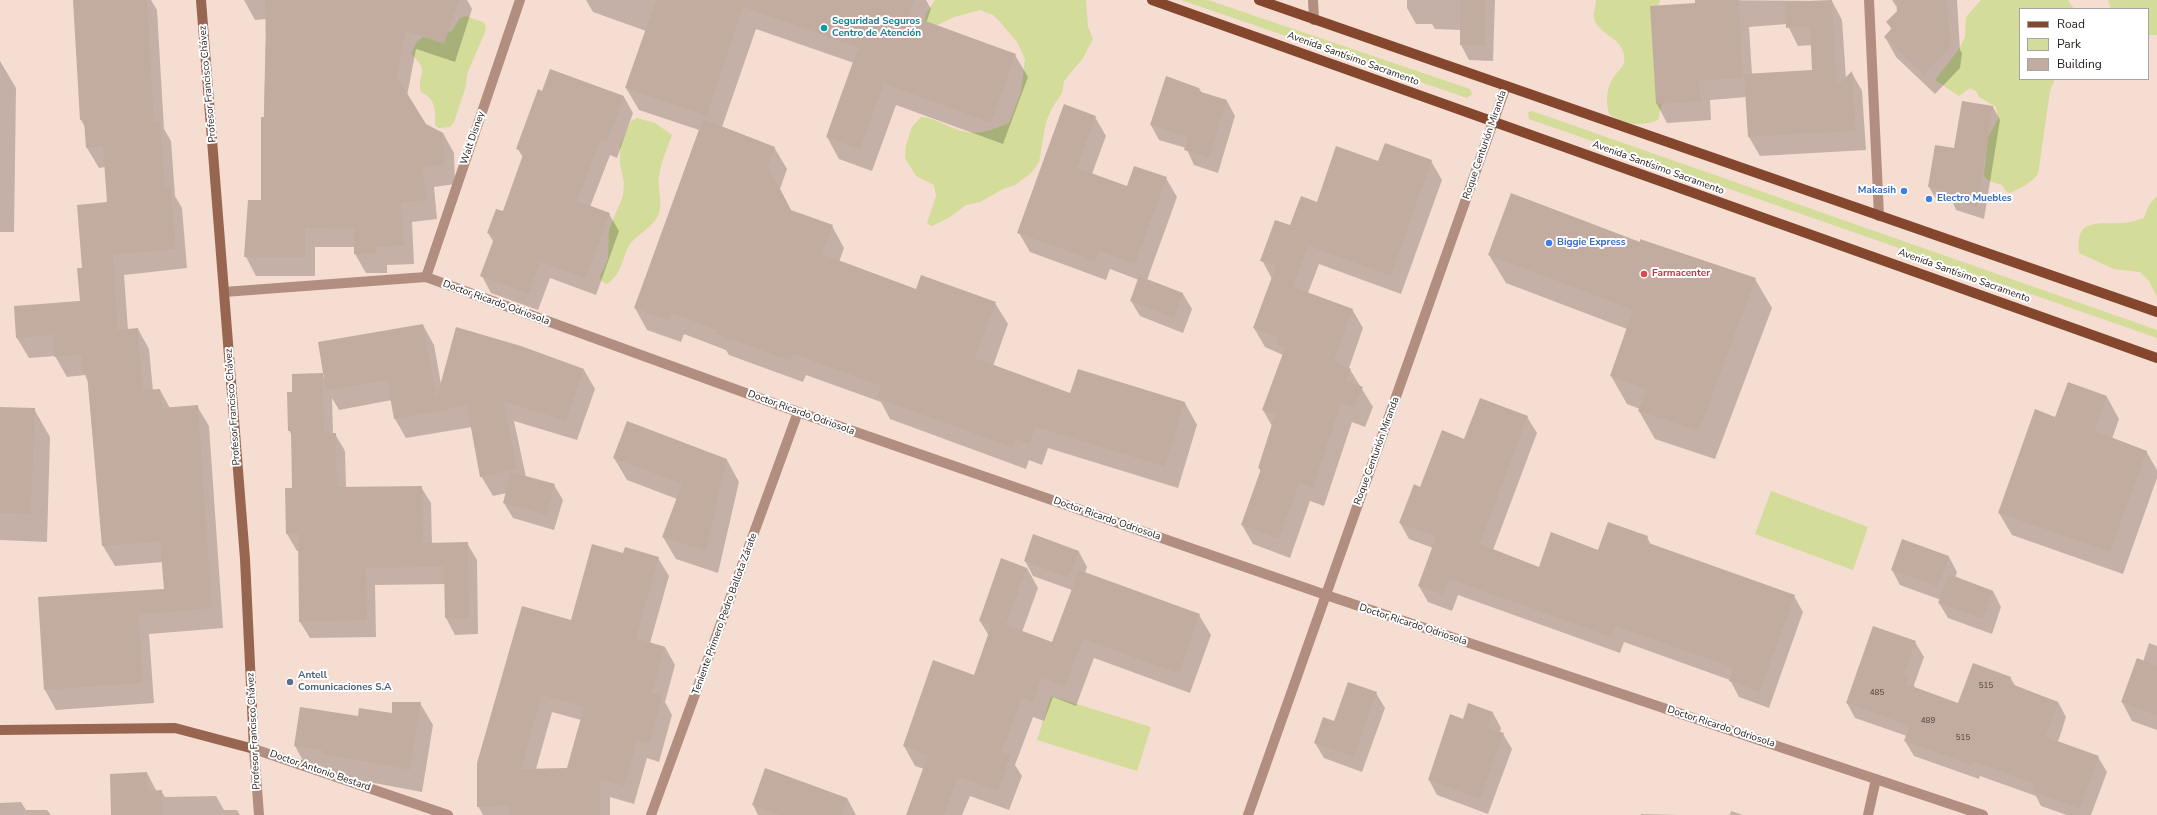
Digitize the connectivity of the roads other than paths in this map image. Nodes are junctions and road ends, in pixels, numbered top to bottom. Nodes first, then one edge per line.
1 (201, 0) edge
2 (520, 0) edge
3 (1152, 0) edge
4 (1259, 0) edge
5 (1313, 0) edge
6 (1870, 0) edge
7 (1314, 20) junction
8 (1506, 86) junction
9 (1494, 122) junction
10 (1879, 216) junction
11 (426, 277) junction
12 (224, 292) junction
13 (2157, 312) edge
14 (2157, 358) edge
15 (798, 412) junction
16 (1326, 595) junction
17 (0, 730) edge
18 (254, 749) junction
19 (1876, 779) junction
20 (259, 815) edge
21 (448, 815) edge
22 (651, 815) edge
23 (1248, 815) edge
24 (1868, 815) edge
25 (1983, 815) edge

1 - 12 street, Profesor Francisco Chávez
2 - 11 street, Walt Disney
3 - 9 main road, Avenida Santísimo Sacramento
4 - 7 main road
5 - 7 street
6 - 10 street
7 - 8 main road
8 - 9 street, Roque Centurión Miranda
8 - 10 main road
9 - 14 main road, Avenida Santísimo Sacramento
9 - 16 street, Roque Centurión Miranda
10 - 13 main road
11 - 12 street, Doctor Ricardo Odriosola
11 - 15 street, Doctor Ricardo Odriosola
12 - 18 street, Profesor Francisco Chávez
15 - 16 street, Doctor Ricardo Odriosola
15 - 22 street, Teniente Primero Pedro Ballota Zárate
16 - 19 street, Doctor Ricardo Odriosola
16 - 23 street, Roque Centurión Miranda
17 - 18 street, Doctor Antonio Bestard
18 - 20 street, Profesor Francisco Chávez
18 - 21 street, Doctor Antonio Bestard
19 - 24 street
19 - 25 street, Doctor Ricardo Odriosola

